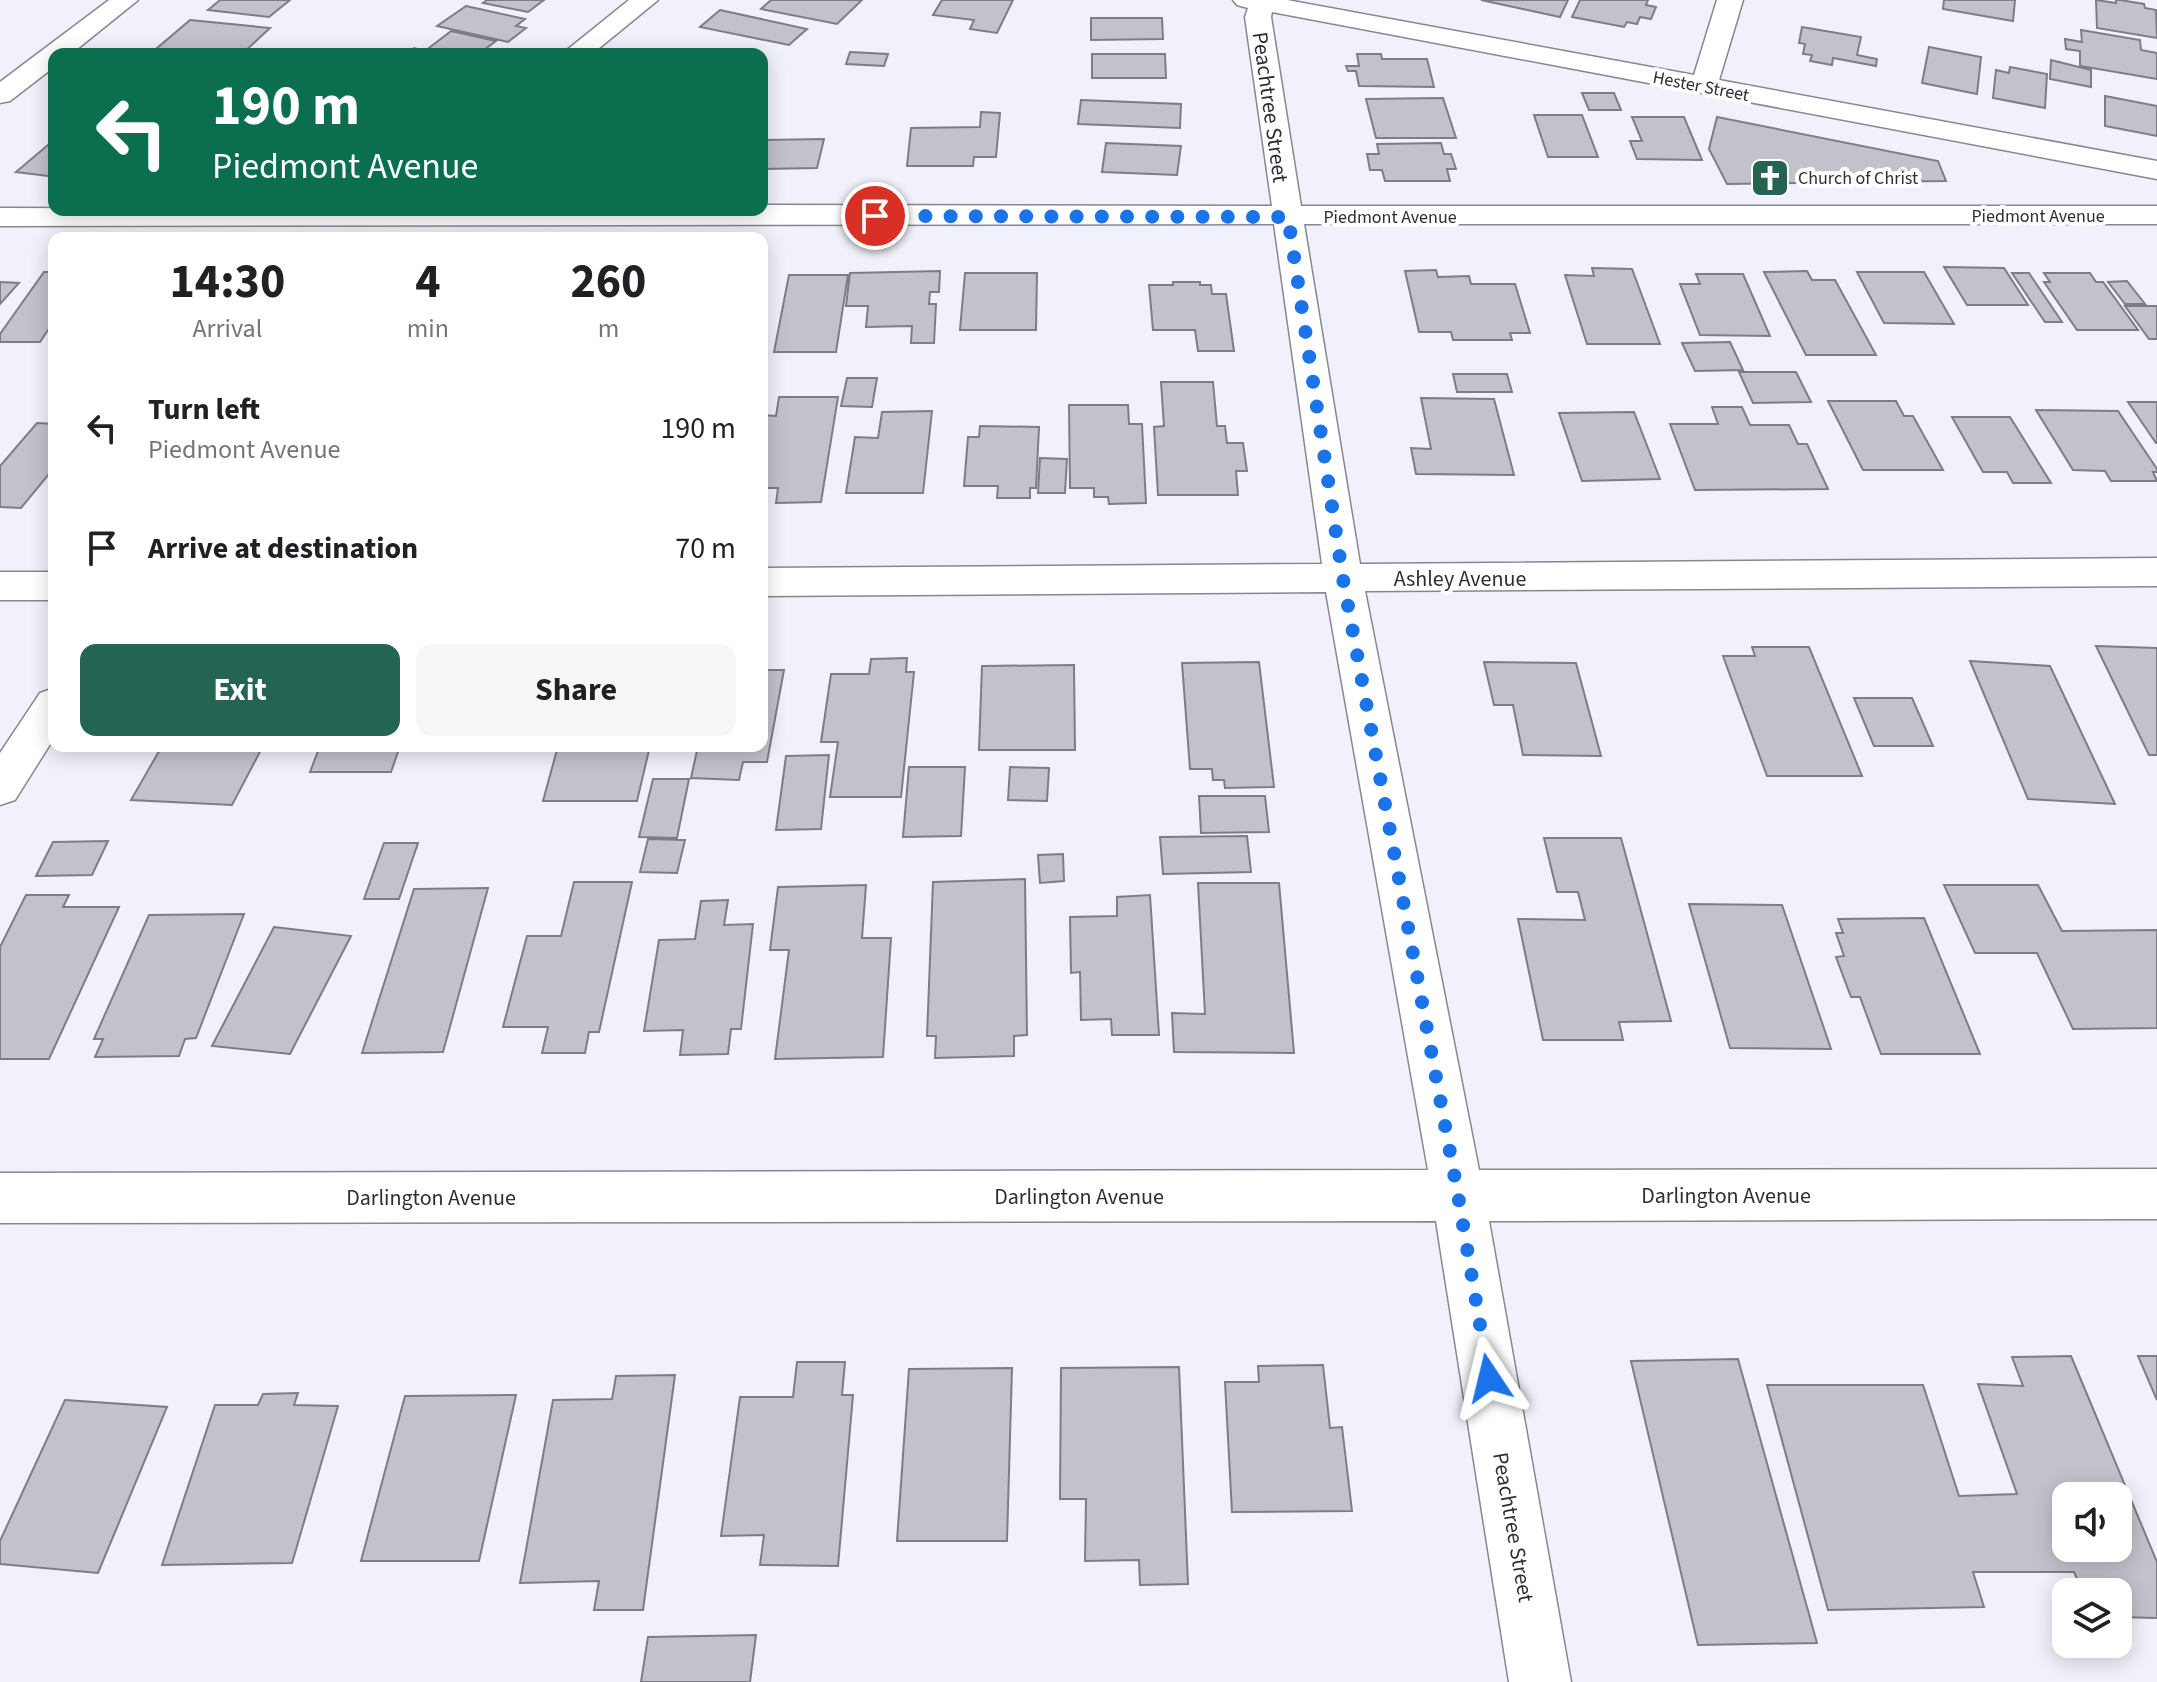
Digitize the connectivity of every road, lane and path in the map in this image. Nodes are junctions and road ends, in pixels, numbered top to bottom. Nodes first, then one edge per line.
1 (125, 0) edge
2 (645, 0) edge
3 (1730, 0) edge
4 (1258, 1) edge
5 (62, 48) edge
6 (583, 48) edge
7 (48, 59) edge
8 (1704, 86) junction
9 (0, 95) edge
10 (2157, 170) edge
11 (2157, 215) edge
12 (0, 217) edge
13 (1288, 217) junction
14 (364, 221) edge
15 (2157, 572) edge
16 (1343, 579) junction
17 (768, 582) edge
18 (0, 586) edge
19 (48, 586) edge
20 (48, 713) edge
21 (0, 788) edge
22 (2157, 1194) edge
23 (1458, 1195) junction
24 (0, 1198) edge
25 (1540, 1682) edge

1 - 5 street
2 - 6 street
3 - 8 street
4 - 8 street, Hester Street
4 - 13 street, Peachtree Street
7 - 9 street
8 - 10 street, Hester Street
11 - 13 street, Piedmont Avenue
12 - 14 street, Piedmont Avenue
13 - 14 street, Piedmont Avenue
13 - 16 street, Peachtree Street
15 - 16 street, Ashley Avenue
16 - 17 street, Ashley Avenue
16 - 23 street, Peachtree Street
18 - 19 street
20 - 21 street
22 - 23 street, Darlington Avenue
23 - 24 street, Darlington Avenue
23 - 25 street, Peachtree Street

